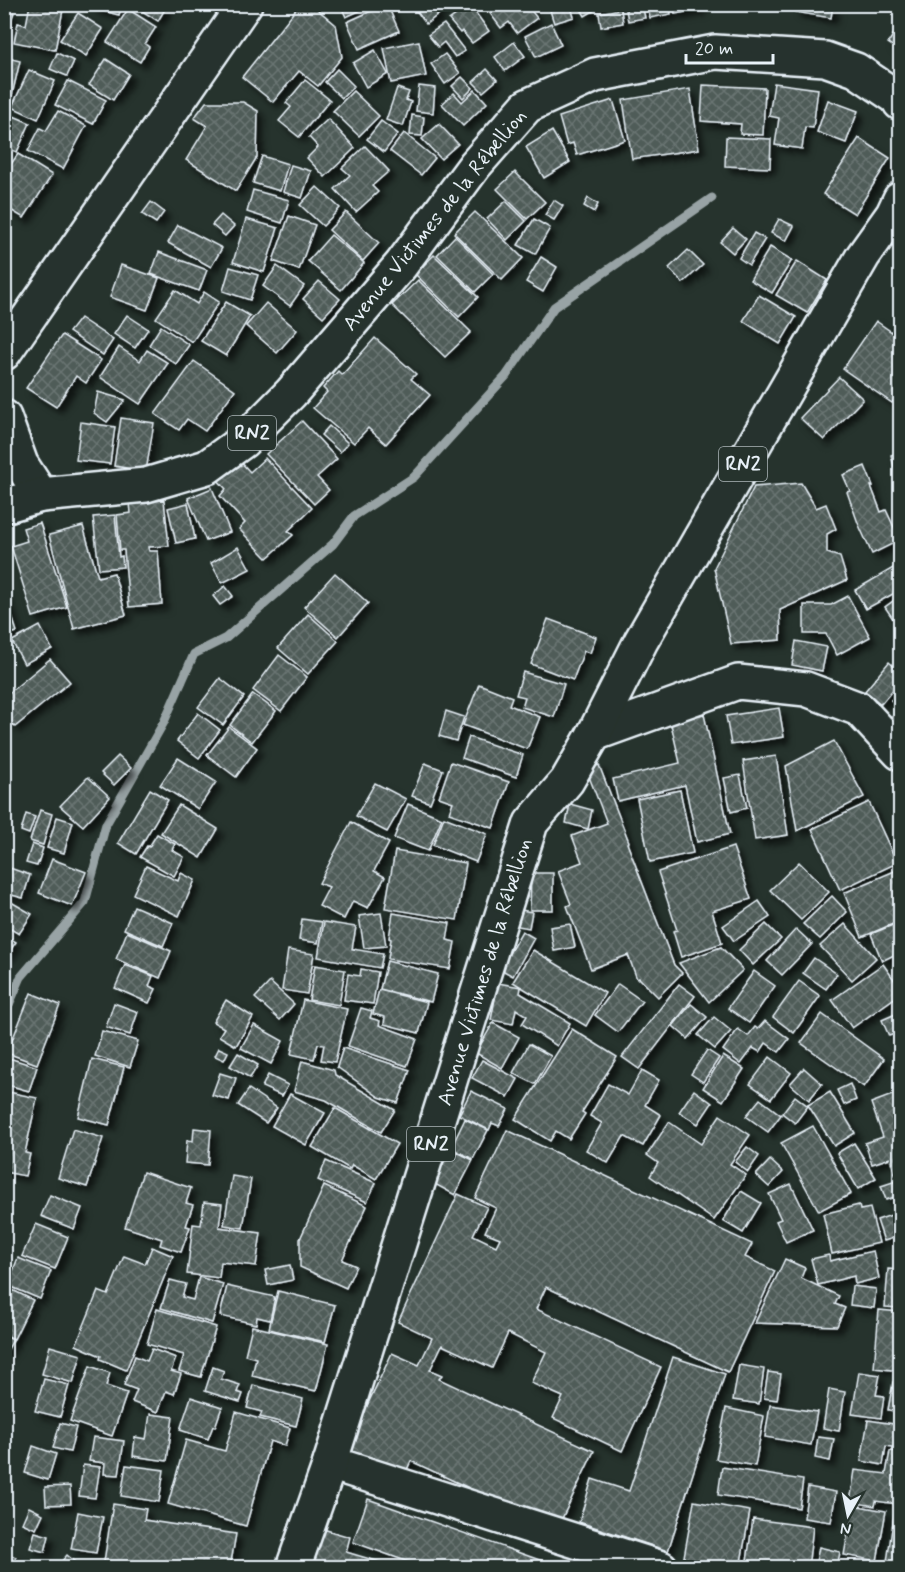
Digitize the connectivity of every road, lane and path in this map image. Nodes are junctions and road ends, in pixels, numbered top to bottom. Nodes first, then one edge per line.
1 (245, 4) edge
2 (900, 103) edge
3 (900, 199) edge
4 (4, 353) edge
5 (4, 417) edge
6 (41, 495) junction
7 (4, 506) edge
8 (594, 734) junction
9 (900, 753) edge
10 (330, 1463) junction
11 (293, 1568) edge
12 (661, 1568) edge

1 - 4 main road
2 - 6 main road, Avenue Victimes de la Rébellion / RN2
3 - 8 main road, Avenue Victimes de la Rébellion / RN2
5 - 6 main road
6 - 7 main road, Avenue Victimes de la Rébellion / RN2
8 - 9 main road
8 - 10 main road, Avenue Victimes de la Rébellion / RN2
10 - 11 main road, Avenue Victimes de la Rébellion / RN2
10 - 12 main road

